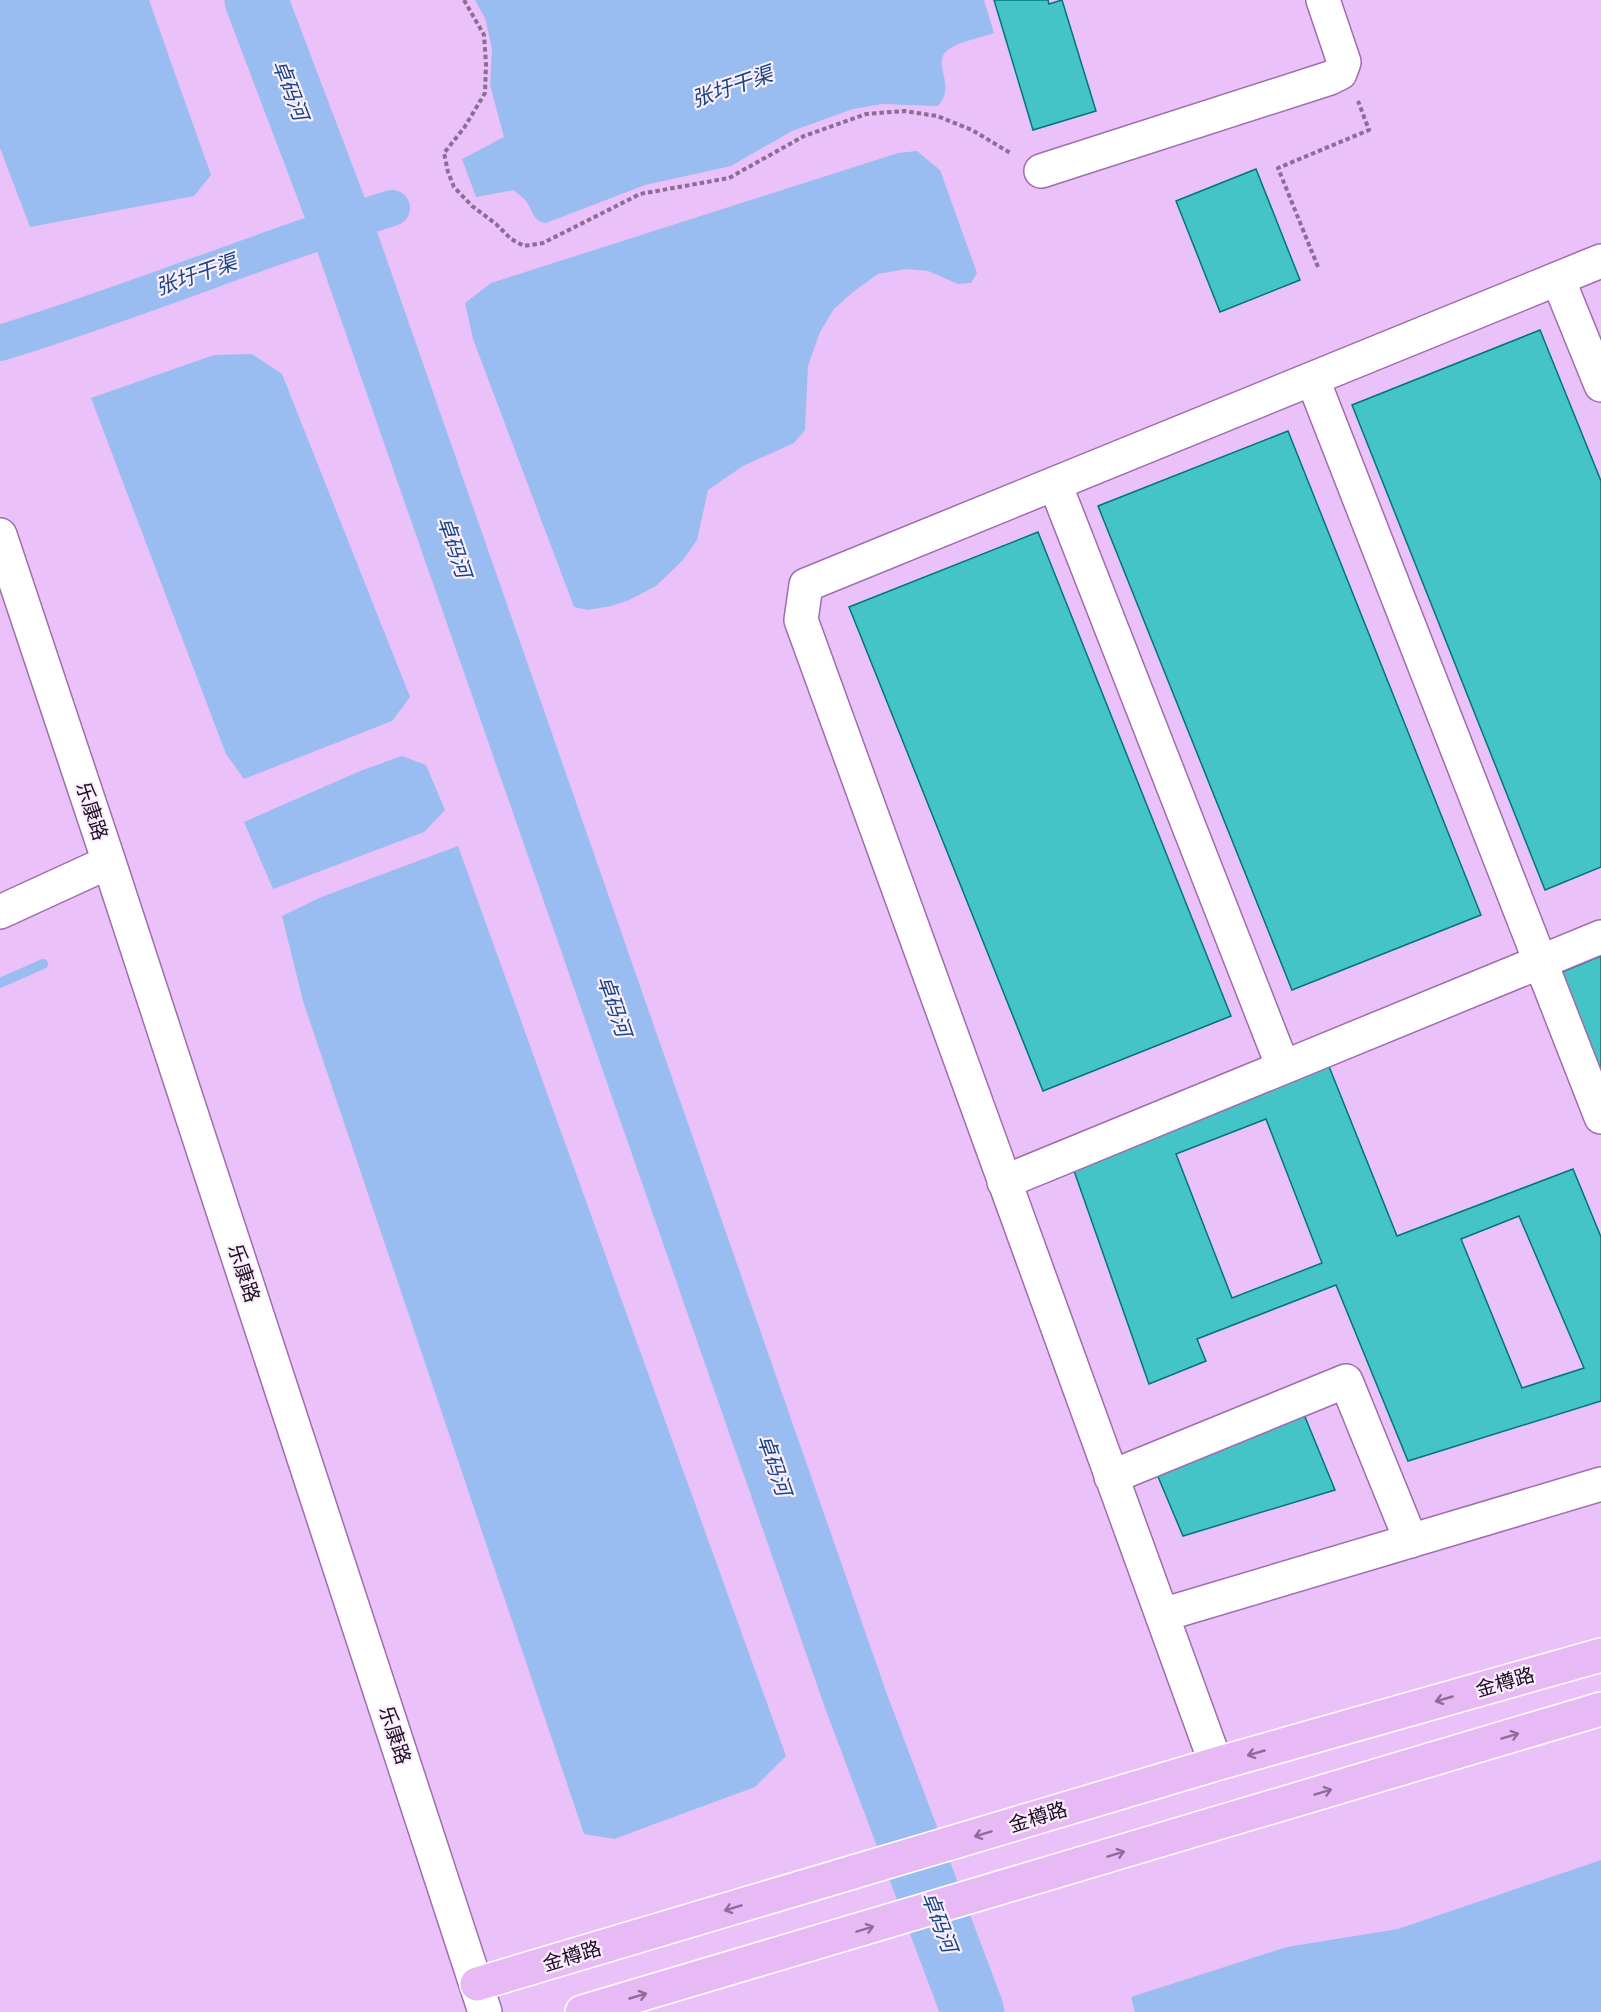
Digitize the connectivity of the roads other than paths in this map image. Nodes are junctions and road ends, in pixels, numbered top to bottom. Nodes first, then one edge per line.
1 (1323, 0) edge
2 (1041, 171) road end
3 (1601, 261) edge
4 (1558, 279) junction
5 (1313, 380) junction
6 (1601, 385) edge
7 (1055, 484) junction
8 (0, 535) edge
9 (109, 862) junction
10 (0, 912) edge
11 (1601, 937) edge
12 (1540, 962) junction
13 (1283, 1067) junction
14 (1601, 1117) edge
15 (1004, 1182) junction
16 (1111, 1477) junction
17 (1601, 1484) edge
18 (1411, 1540) junction
19 (1162, 1615) junction
20 (1601, 1654) edge
21 (1601, 1709) edge
22 (1216, 1764) junction
23 (479, 2004) edge
24 (582, 2012) edge

1 - 2 street
3 - 4 street
4 - 5 street
4 - 6 street
5 - 7 street
5 - 12 street
7 - 13 street
7 - 15 street
8 - 9 street, 乐康路
9 - 10 street
9 - 23 street, 乐康路
11 - 12 street
12 - 13 street
12 - 14 street
13 - 15 street
15 - 16 street
16 - 18 street
16 - 19 street
17 - 18 street
18 - 19 street
19 - 22 street
20 -> 22 main road, 金樽路
24 -> 21 main road
22 -> 23 main road, 金樽路

